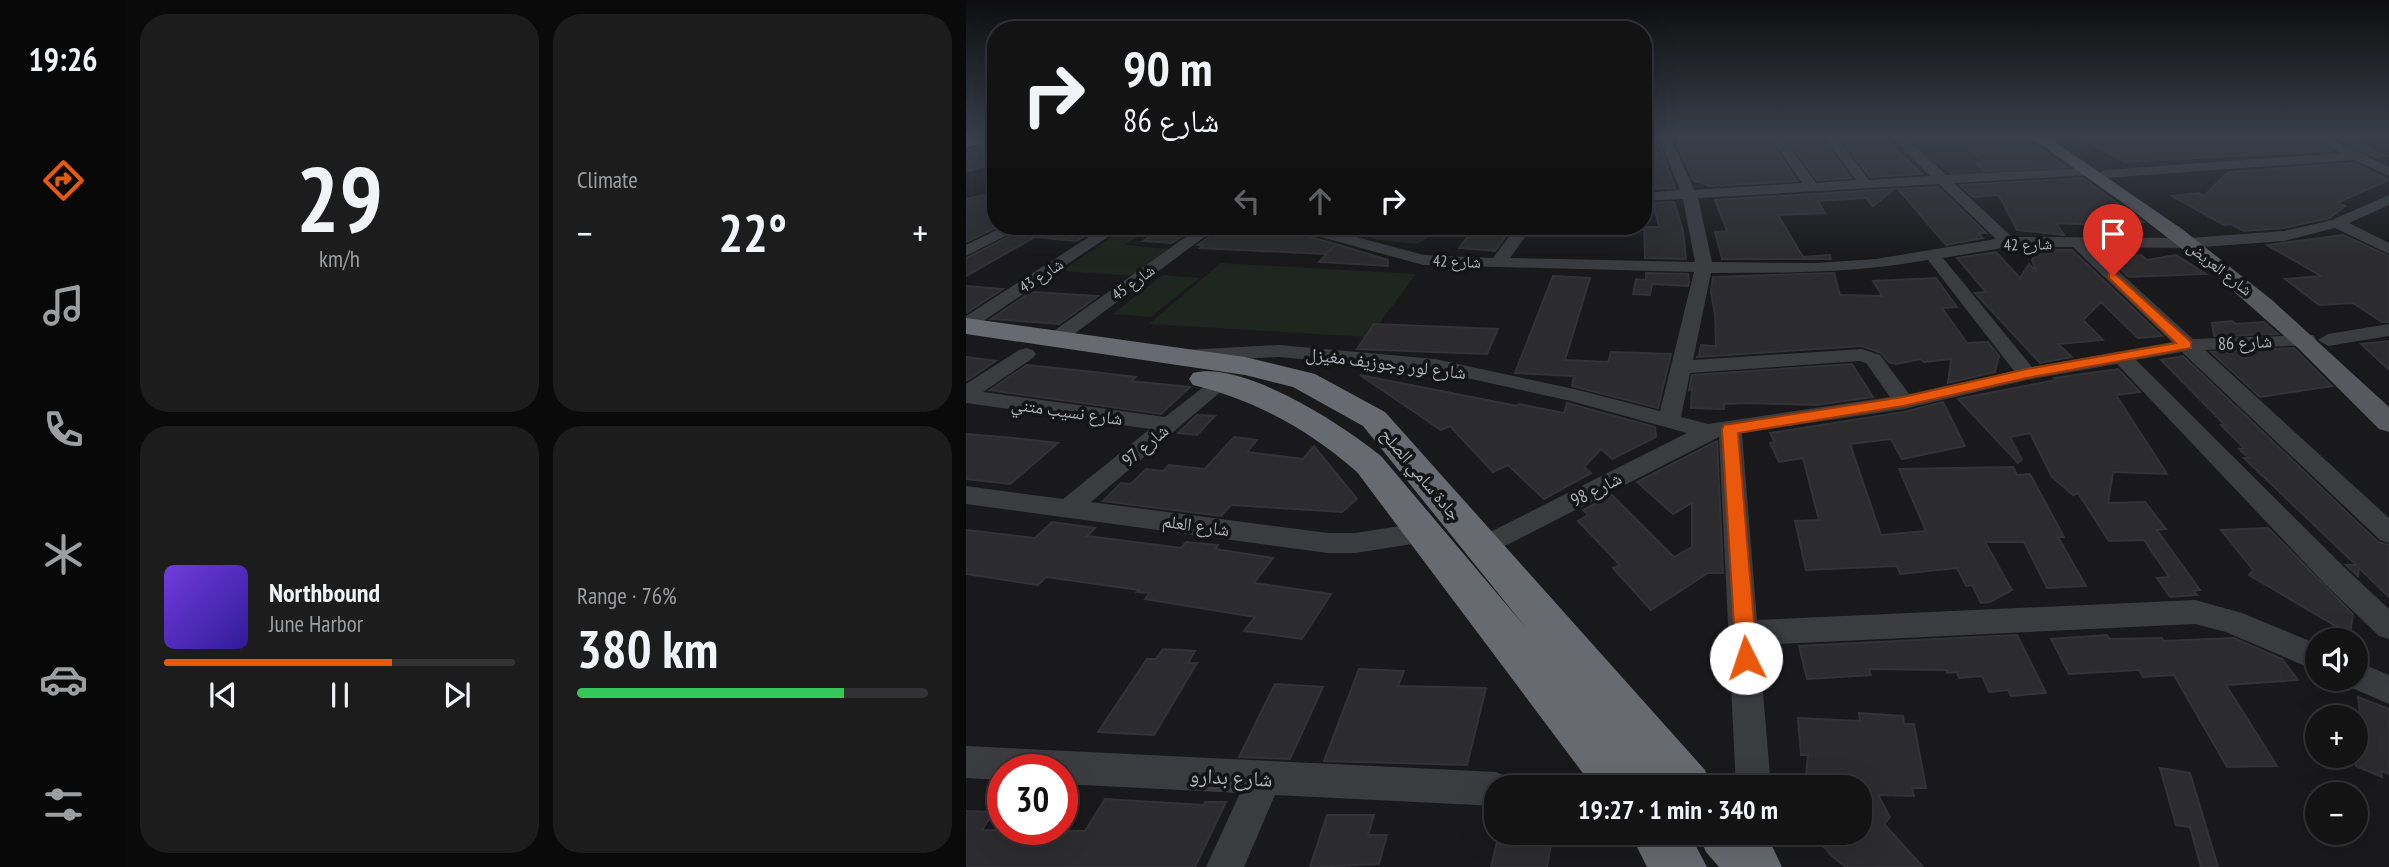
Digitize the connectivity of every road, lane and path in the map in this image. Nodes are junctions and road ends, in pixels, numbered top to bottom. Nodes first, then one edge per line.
1 (1681, 175) edge
2 (1804, 175) edge
3 (1859, 175) edge
4 (1935, 175) edge
5 (2049, 175) edge
6 (2101, 175) edge
7 (1941, 181) junction
8 (1867, 186) junction
9 (1814, 189) junction
10 (1690, 196) junction
11 (1652, 197) edge
12 (2389, 198) edge
13 (2337, 223) junction
14 (999, 235) edge
15 (1102, 235) edge
16 (1198, 235) edge
17 (1330, 235) edge
18 (1518, 235) edge
19 (2008, 242) junction
20 (2078, 243) junction
21 (2197, 243) junction
22 (2389, 249) edge
23 (966, 251) edge
24 (1933, 256) junction
25 (1498, 263) junction
26 (1704, 267) junction
27 (966, 325) edge
28 (2389, 330) edge
29 (2306, 340) junction
30 (2328, 340) junction
31 (966, 344) edge
32 (2186, 345) junction
33 (1040, 347) junction
34 (1180, 356) junction
35 (2122, 356) junction
36 (1683, 367) junction
37 (2027, 373) junction
38 (1222, 382) junction
39 (966, 396) edge
40 (2389, 396) edge
41 (1903, 402) junction
42 (1670, 420) junction
43 (2389, 423) edge
44 (1168, 425) junction
45 (1719, 430) junction
46 (966, 495) edge
47 (2349, 495) junction
48 (1068, 508) junction
49 (2389, 517) edge
50 (1425, 532) junction
51 (2389, 533) edge
52 (1483, 547) junction
53 (2389, 627) edge
54 (1745, 633) junction
55 (2305, 654) edge
56 (2368, 680) edge
57 (2389, 690) edge
58 (966, 762) edge
59 (1616, 775) edge
60 (1676, 775) edge
61 (1753, 775) edge
62 (1264, 779) junction
63 (1484, 788) edge
64 (1665, 845) edge
65 (1225, 867) edge
66 (1679, 867) edge

1 - 10 street
2 - 9 street
3 - 8 street
4 - 7 street
5 - 7 street
6 - 21 main road, شارع العريض
7 - 8 street
7 - 19 street
8 - 9 street
9 - 10 street
10 - 11 street
10 - 26 street
12 - 13 street, شارع 42
13 - 21 street, شارع 42
13 - 22 street
14 - 23 street
15 - 27 street, شارع 43
16 - 33 street, شارع 45
17 - 25 street, شارع 42
18 - 25 street
19 - 20 street, شارع 42
19 - 24 street, شارع 42
20 - 21 street, شارع 42
20 - 32 street
21 - 29 main road, شارع العريض
21 - 30 main road, شارع العريض
24 - 26 street, شارع 42
24 - 37 street
25 - 26 street, شارع 42
26 - 36 street
27 - 33 highway, جادة سامي الصلح
28 - 30 street
29 - 32 street, شارع 86
29 - 43 main road, شارع العريض
30 - 40 main road, شارع العريض
31 - 33 highway, جادة سامي الصلح
32 - 35 street, شارع 86
32 - 47 street
33 - 34 highway, جادة سامي الصلح
33 - 38 highway, جادة سامي الصلح
33 - 39 street, شارع 45
34 - 42 street, شارع لور وجوزيف مغيزل
34 - 52 highway, جادة سامي الصلح
35 - 37 street, شارع 86
35 - 53 street
36 - 41 street
36 - 42 street
37 - 41 street, شارع 86
38 - 44 street, شارع 97
38 - 50 highway, جادة سامي الصلح
39 - 44 street, شارع نسيب متني
41 - 45 street, شارع 86
42 - 45 street
44 - 48 street, شارع 97
45 - 52 street, شارع 98
45 - 54 street
46 - 48 street, شارع العلم
47 - 49 street
47 - 51 street
48 - 50 street, شارع العلم
50 - 59 highway, جادة سامي الصلح
52 - 60 highway, جادة سامي الصلح
54 - 55 street
54 - 61 street
56 - 57 street
58 - 62 street, شارع بدارو
62 - 63 street, شارع بدارو
62 - 65 street
64 - 66 highway

